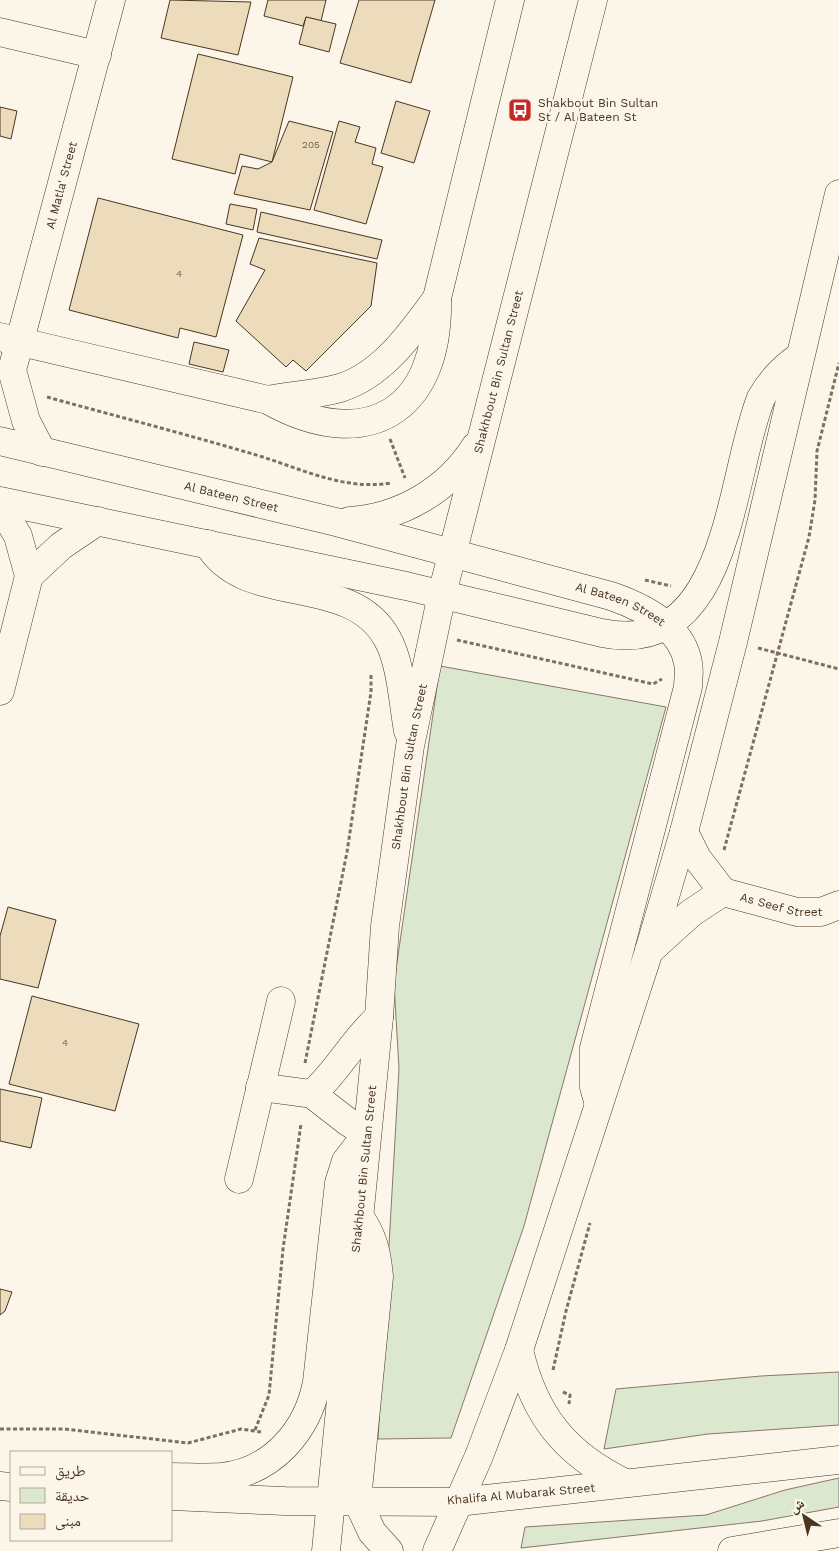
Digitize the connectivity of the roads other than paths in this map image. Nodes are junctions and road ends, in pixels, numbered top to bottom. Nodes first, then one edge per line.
1 (111, 0) edge
2 (510, 0) edge
3 (593, 0) edge
4 (0, 32) edge
5 (97, 55) junction
6 (839, 194) edge
7 (437, 298) junction
8 (10, 339) edge
9 (799, 357) junction
10 (9, 380) edge
11 (268, 400) junction
12 (482, 435) junction
13 (0, 442) edge
14 (42, 452) junction
15 (0, 501) edge
16 (0, 505) edge
17 (98, 521) junction
18 (336, 522) junction
19 (208, 544) junction
20 (452, 553) junction
21 (29, 576) junction
22 (442, 594) junction
23 (10, 606) edge
24 (665, 626) junction
25 (0, 691) edge
26 (410, 746) junction
27 (684, 832) junction
28 (724, 892) junction
29 (839, 905) edge
30 (649, 952) junction
31 (281, 1001) dead end
32 (379, 1017) junction
33 (260, 1087) junction
34 (312, 1094) junction
35 (600, 1107) junction
36 (367, 1134) junction
37 (238, 1179) dead end
38 (520, 1350) junction
39 (839, 1460) edge
40 (172, 1477) edge
41 (625, 1483) junction
42 (172, 1496) edge
43 (344, 1501) junction
44 (458, 1502) junction
45 (839, 1533) edge
46 (326, 1551) edge
47 (389, 1551) edge
48 (437, 1551) edge
49 (732, 1551) edge

1 - 5 main road, Al Matla' Street
2 - 7 main road
3 - 12 main road, Shakhbout Bin Sultan Street
4 - 5 main road
5 - 8 main road, Al Matla' Street
6 - 9 main road
7 - 11 main road
7 - 11 main road
8 - 10 main road, Al Matla' Street
8 - 11 main road
9 - 24 main road
9 - 27 main road
10 - 14 main road
12 - 18 main road
12 - 20 main road, Shakhbout Bin Sultan Street
13 - 14 main road, Al Bateen Street
14 - 18 main road, Al Bateen Street
15 - 17 main road, Al Bateen Street
16 - 21 main road
17 - 19 main road, Al Bateen Street
17 - 21 main road
18 - 20 main road, Al Bateen Street
19 - 22 main road, Al Bateen Street
19 - 26 main road
20 - 22 main road, Shakhbout Bin Sultan Street
20 - 24 main road, Al Bateen Street
21 - 23 main road
22 - 24 main road, Al Bateen Street
22 - 26 main road, Shakhbout Bin Sultan Street
23 - 25 main road
24 - 35 main road
26 - 32 main road, Shakhbout Bin Sultan Street
27 - 28 main road, As Seef Street
27 - 30 main road
28 - 29 main road, As Seef Street
28 - 30 main road, As Seef Street
30 - 35 main road
31 - 33 main road
32 - 34 main road
32 - 36 main road, Shakhbout Bin Sultan Street
33 - 34 main road
33 - 37 main road
34 - 36 main road
35 - 38 main road
36 - 40 main road
36 - 43 main road, Shakhbout Bin Sultan Street
38 - 41 main road
38 - 44 main road
39 - 41 main road, Khalifa Al Mubarak Street
41 - 44 main road, Khalifa Al Mubarak Street
42 - 43 main road, Khalifa Al Mubarak Street
43 - 44 main road, Khalifa Al Mubarak Street
43 - 46 main road, Shakhbout Bin Sultan Street
43 - 47 main road
44 - 48 main road
45 - 49 main road

